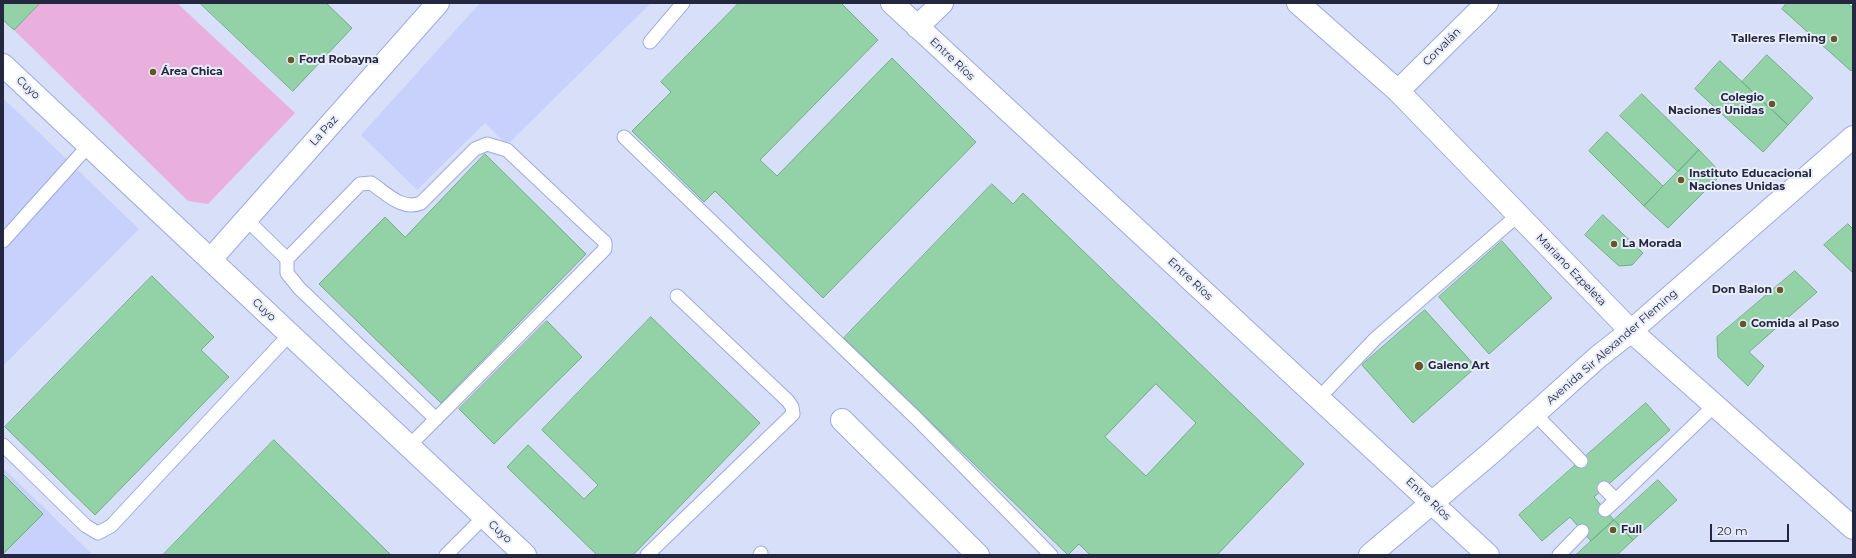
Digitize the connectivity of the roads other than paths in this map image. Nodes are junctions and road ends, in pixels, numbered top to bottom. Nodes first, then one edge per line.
1 (438, 3) edge
2 (683, 3) edge
3 (892, 3) edge
4 (942, 3) edge
5 (1298, 3) edge
6 (1487, 3) edge
7 (917, 27) junction
8 (650, 42) dead end
9 (3, 65) edge
10 (1398, 91) junction
11 (624, 137) dead end
12 (1853, 137) edge
13 (89, 145) junction
14 (1518, 215) junction
15 (246, 219) junction
16 (3, 241) edge
17 (211, 259) junction
18 (287, 259) junction
19 (677, 296) dead end
20 (1631, 331) junction
21 (290, 334) junction
22 (1319, 398) junction
23 (1714, 406) junction
24 (1535, 414) junction
25 (436, 419) junction
26 (842, 420) dead end
27 (3, 445) edge
28 (409, 446) junction
29 (1581, 461) dead end
30 (1604, 488) dead end
31 (1616, 500) junction
32 (1432, 503) junction
33 (1606, 510) dead end
34 (484, 517) junction
35 (1853, 528) edge
36 (1582, 531) dead end
37 (446, 555) edge
38 (525, 555) edge
39 (646, 555) edge
40 (978, 555) edge
41 (1051, 555) edge
42 (1370, 555) edge
43 (1488, 555) edge
44 (1559, 555) edge

1 - 15 street, La Paz
2 - 8 lane
3 - 7 street, Entre Ríos
4 - 7 street
5 - 10 street, Mariano Ezpeleta
6 - 10 street, Corvalán
7 - 22 street, Entre Ríos
9 - 13 street, Cuyo
10 - 14 street, Mariano Ezpeleta
11 - 41 lane
12 - 20 street, Avenida Sir Alexander Fleming
13 - 16 lane
13 - 17 street, Cuyo
14 - 20 street, Mariano Ezpeleta
14 - 22 lane
15 - 17 street, La Paz
15 - 18 lane
17 - 21 street, Cuyo
18 - 25 lane
18 - 25 lane
19 - 39 lane
20 - 23 street, Mariano Ezpeleta
20 - 24 street, Avenida Sir Alexander Fleming
21 - 27 lane
21 - 28 street, Cuyo
22 - 32 street, Entre Ríos
23 - 31 lane
23 - 35 street, Mariano Ezpeleta
24 - 29 lane
24 - 32 street, Avenida Sir Alexander Fleming
25 - 28 lane
26 - 40 street
28 - 34 street, Cuyo
30 - 31 lane
31 - 33 lane
32 - 42 street, Avenida Sir Alexander Fleming
32 - 43 street, Entre Ríos
34 - 37 lane
34 - 38 street, Cuyo
36 - 44 lane

